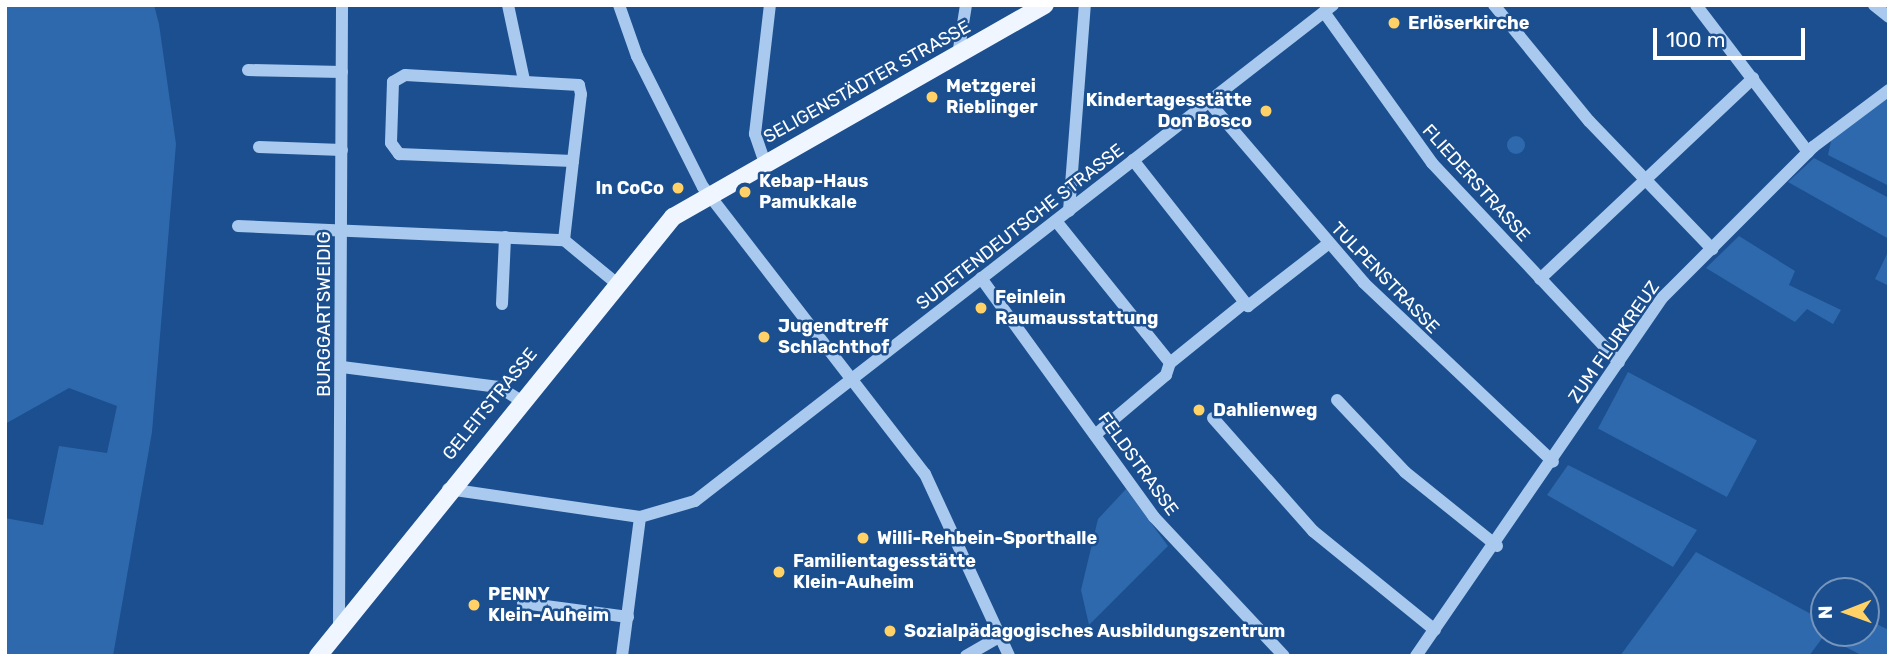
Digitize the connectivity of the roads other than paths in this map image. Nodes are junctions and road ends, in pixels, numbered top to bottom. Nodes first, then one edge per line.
1 (342, 5) edge
2 (508, 5) edge
3 (619, 5) edge
4 (770, 5) edge
5 (966, 5) edge
6 (1045, 5) edge
7 (1086, 5) edge
8 (1494, 5) edge
9 (1696, 5) edge
10 (1874, 5) edge
11 (1329, 9) edge
12 (1889, 17) edge
13 (958, 55) junction
14 (248, 70) dead end
15 (342, 72) junction
16 (1753, 78) junction
17 (524, 80) junction
18 (1889, 90) edge
19 (1209, 102) junction
20 (259, 147) dead end
21 (342, 150) junction
22 (1808, 152) junction
23 (1133, 160) junction
24 (573, 161) junction
25 (765, 163) junction
26 (1641, 177) junction
27 (710, 194) junction
28 (1069, 211) junction
29 (1056, 221) junction
30 (239, 226) dead end
31 (342, 229) junction
32 (505, 237) junction
33 (564, 240) junction
34 (1328, 244) junction
35 (1712, 249) junction
36 (981, 278) junction
37 (1539, 279) junction
38 (616, 283) junction
39 (1244, 303) junction
40 (502, 304) dead end
41 (1619, 362) junction
42 (1170, 363) junction
43 (342, 367) junction
44 (853, 380) junction
45 (520, 400) junction
46 (1337, 400) dead end
47 (1213, 418) dead end
48 (1095, 435) junction
49 (1553, 461) junction
50 (448, 488) junction
51 (639, 517) junction
52 (1497, 546) junction
53 (523, 603) dead end
54 (628, 617) junction
55 (340, 623) junction
56 (1435, 630) junction
57 (999, 636) junction
58 (318, 656) edge
59 (622, 656) edge
60 (966, 656) edge
61 (1009, 656) edge
62 (1284, 656) edge
63 (1416, 656) edge

1 - 15 street, BURGGARTSWEIDIG
2 - 17 street
3 - 27 street
4 - 25 street
5 - 13 street
6 - 13 main road, SELIGENSTÄDTER STRASSE
7 - 28 street
8 - 26 street
9 - 16 street
10 - 12 street
11 - 19 street, SUDETENDEUTSCHE STRASSE
11 - 37 street, FLIEDERSTRASSE
13 - 25 main road, SELIGENSTÄDTER STRASSE
14 - 15 street
15 - 21 street, BURGGARTSWEIDIG
16 - 22 street
16 - 26 street
17 - 24 street
17 - 24 street
18 - 22 street, ZUM FLURKREUZ
19 - 23 street, SUDETENDEUTSCHE STRASSE
19 - 34 street, TULPENSTRASSE
20 - 21 street
21 - 31 street, BURGGARTSWEIDIG
22 - 35 street, ZUM FLURKREUZ
23 - 28 street, SUDETENDEUTSCHE STRASSE
23 - 39 street
24 - 33 street
25 - 27 main road, SELIGENSTÄDTER STRASSE
26 - 35 street
26 - 37 street
27 - 38 main road, GELEITSTRASSE
27 - 44 street
28 - 29 street, SUDETENDEUTSCHE STRASSE
29 - 36 street, SUDETENDEUTSCHE STRASSE
29 - 42 street
30 - 31 street
31 - 32 street
31 - 43 street, BURGGARTSWEIDIG
32 - 33 street
32 - 40 street
33 - 38 street
34 - 39 street
34 - 49 street, TULPENSTRASSE
35 - 41 street, ZUM FLURKREUZ
36 - 44 street, SUDETENDEUTSCHE STRASSE
36 - 48 street, FELDSTRASSE
37 - 41 street, FLIEDERSTRASSE
38 - 45 main road, GELEITSTRASSE
39 - 42 street
41 - 49 street, ZUM FLURKREUZ
42 - 48 street
43 - 45 street
43 - 55 street, BURGGARTSWEIDIG
44 - 51 street, SUDETENDEUTSCHE STRASSE
44 - 57 street
45 - 50 main road, GELEITSTRASSE
46 - 52 street
47 - 56 street
48 - 62 street, FELDSTRASSE
49 - 52 street, ZUM FLURKREUZ
50 - 51 street, SUDETENDEUTSCHE STRASSE
50 - 55 main road, GELEITSTRASSE
51 - 54 street
52 - 56 street, ZUM FLURKREUZ
53 - 54 street
54 - 59 street
55 - 58 main road, GELEITSTRASSE
56 - 63 street, ZUM FLURKREUZ
57 - 60 street
57 - 61 street

